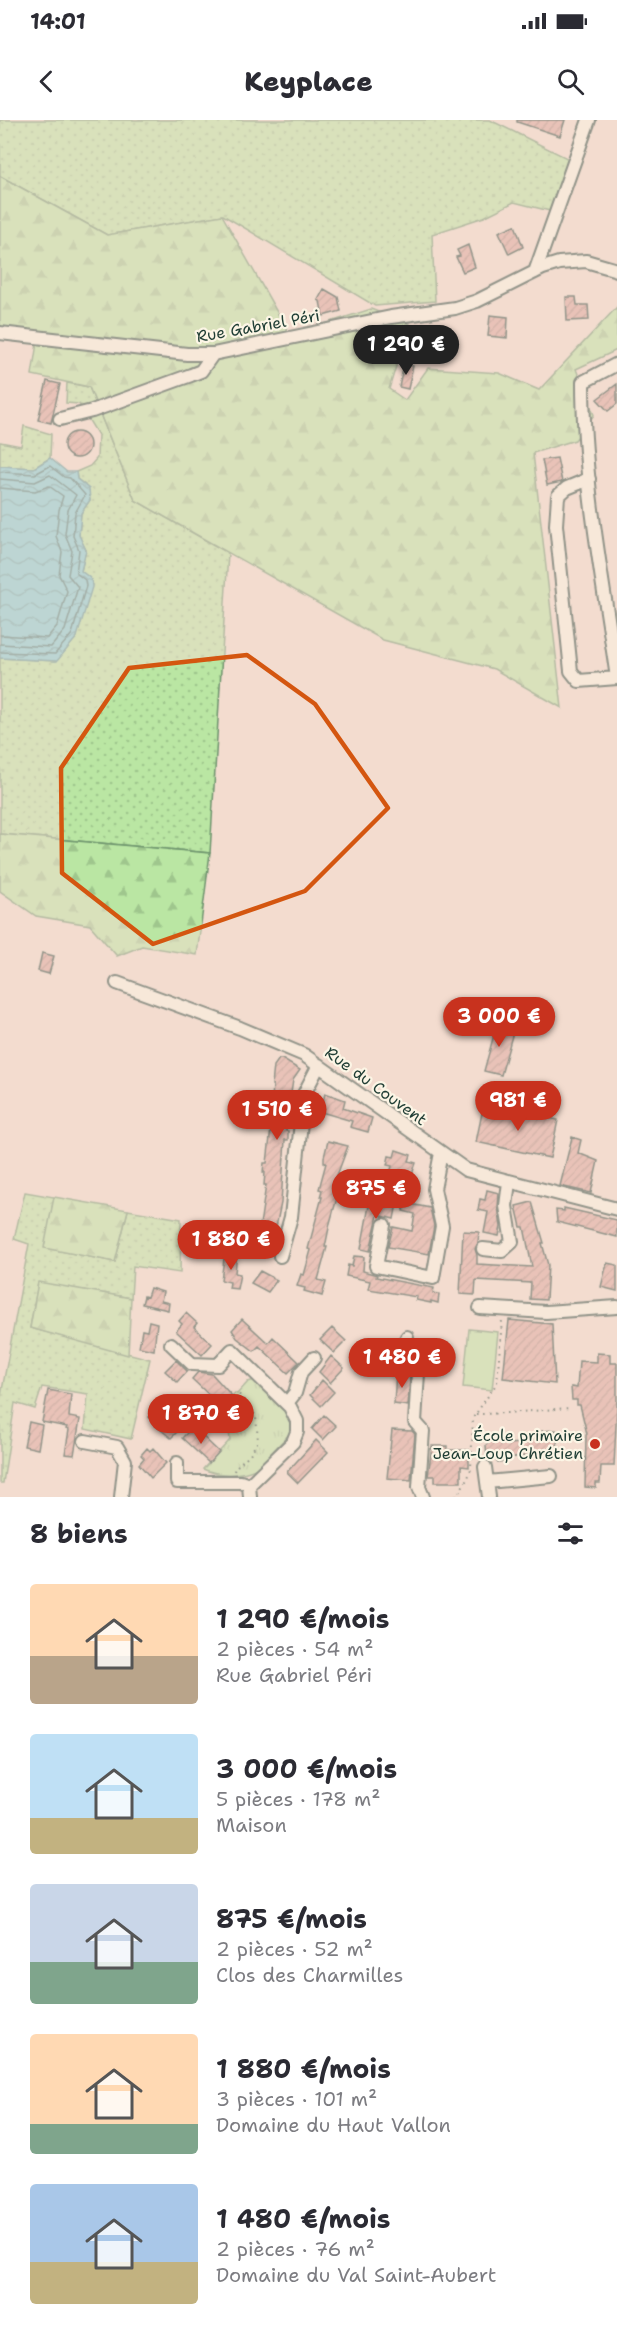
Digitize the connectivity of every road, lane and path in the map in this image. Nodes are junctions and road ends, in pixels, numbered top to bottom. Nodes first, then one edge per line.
1 (589, 120) edge
2 (617, 270) edge
3 (535, 272) junction
4 (0, 333) edge
5 (213, 354) junction
6 (617, 364) edge
7 (60, 418) dead end
8 (589, 479) junction
9 (117, 984) dead end
10 (319, 1065) junction
11 (441, 1153) junction
12 (509, 1182) junction
13 (617, 1209) edge
14 (384, 1225) dead end
15 (483, 1250) dead end
16 (280, 1256) dead end
17 (617, 1307) edge
18 (480, 1308) dead end
19 (503, 1310) junction
20 (407, 1337) dead end
21 (171, 1344) dead end
22 (314, 1358) dead end
23 (238, 1393) dead end
24 (287, 1403) junction
25 (570, 1408) dead end
26 (476, 1414) junction
27 (85, 1441) dead end
28 (177, 1463) dead end
29 (485, 1467) dead end
30 (552, 1476) dead end
31 (234, 1482) junction
32 (487, 1482) junction
33 (250, 1491) edge
34 (121, 1497) edge
35 (423, 1497) edge
36 (456, 1497) edge
37 (489, 1497) edge

1 - 3 street
2 - 3 street, Rue Gabriel Péri
3 - 5 street, Rue Gabriel Péri
4 - 5 street, Rue Gabriel Péri
5 - 7 street
6 - 8 street
8 - 8 street
9 - 10 street, Rue du Couvent
10 - 11 street, Rue du Couvent
10 - 16 street
11 - 12 street, Rue du Couvent
11 - 14 street
12 - 13 street, Rue du Couvent
12 - 15 street
17 - 19 street
18 - 19 street
19 - 26 path
20 - 35 street
21 - 24 street
22 - 24 street
23 - 31 path
24 - 33 street
25 - 26 path
26 - 36 path
27 - 34 street
28 - 31 street
29 - 32 street
30 - 32 street
31 - 33 street
32 - 37 street

